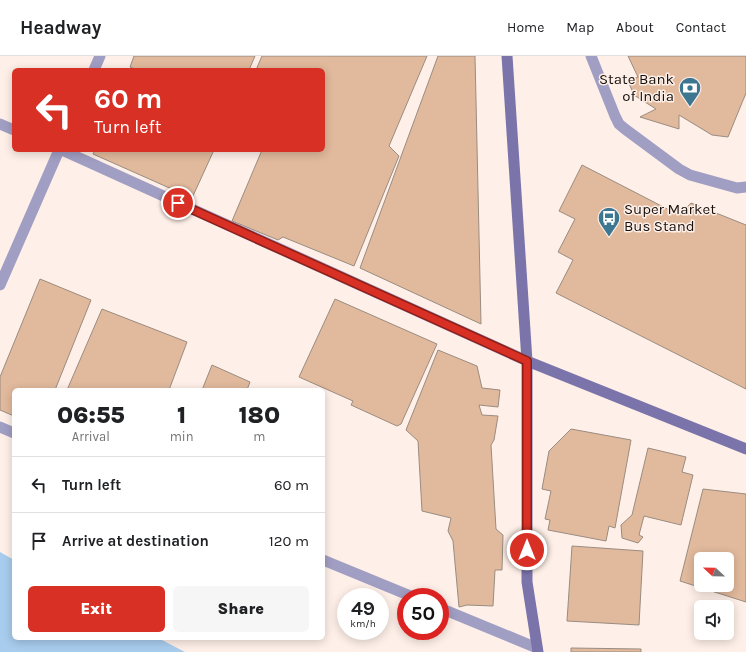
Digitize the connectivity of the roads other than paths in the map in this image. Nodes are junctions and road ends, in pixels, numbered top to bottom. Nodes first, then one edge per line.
1 (100, 56) edge
2 (507, 56) edge
3 (591, 56) edge
4 (95, 68) edge
5 (0, 124) edge
6 (12, 129) edge
7 (59, 152) edge
8 (64, 152) edge
9 (746, 187) edge
10 (0, 285) edge
11 (527, 361) junction
12 (0, 427) edge
13 (12, 432) edge
14 (746, 450) edge
15 (325, 561) edge
16 (397, 590) edge
17 (449, 612) edge
18 (538, 650) edge

1 - 4 street
2 - 11 main road
3 - 9 street
5 - 6 street
7 - 10 street
8 - 11 street
11 - 14 main road
11 - 18 main road
12 - 13 street
15 - 16 street
17 - 18 street

